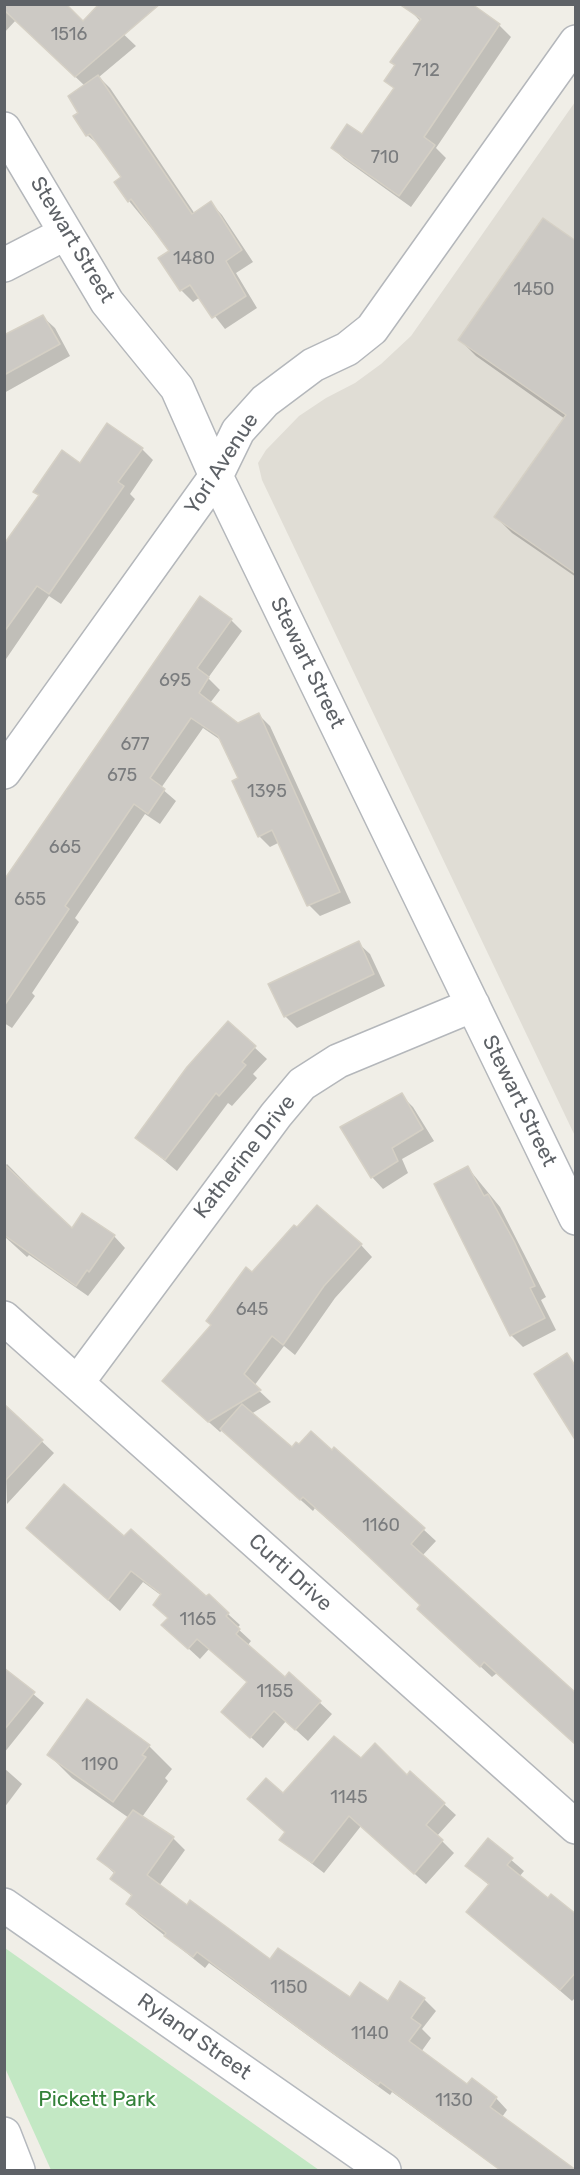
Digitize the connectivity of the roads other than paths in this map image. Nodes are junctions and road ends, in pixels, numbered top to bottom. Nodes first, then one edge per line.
1 (576, 42) edge
2 (4, 129) edge
3 (66, 233) junction
4 (4, 265) edge
5 (216, 476) junction
6 (4, 772) edge
7 (473, 1005) junction
8 (576, 1218) edge
9 (4, 1318) edge
10 (76, 1383) junction
11 (576, 1827) edge
12 (4, 1905) edge
13 (4, 2134) edge
14 (18, 2170) edge
15 (384, 2170) edge

1 - 5 street, Yori Avenue
2 - 3 street, Stewart Street
3 - 4 street
3 - 5 street, Stewart Street
5 - 6 street, Yori Avenue
5 - 7 street, Stewart Street
7 - 8 street, Stewart Street
7 - 10 street, Katherine Drive
9 - 10 street, Curti Drive
10 - 11 street, Curti Drive
12 - 15 street, Ryland Street
13 - 14 street

